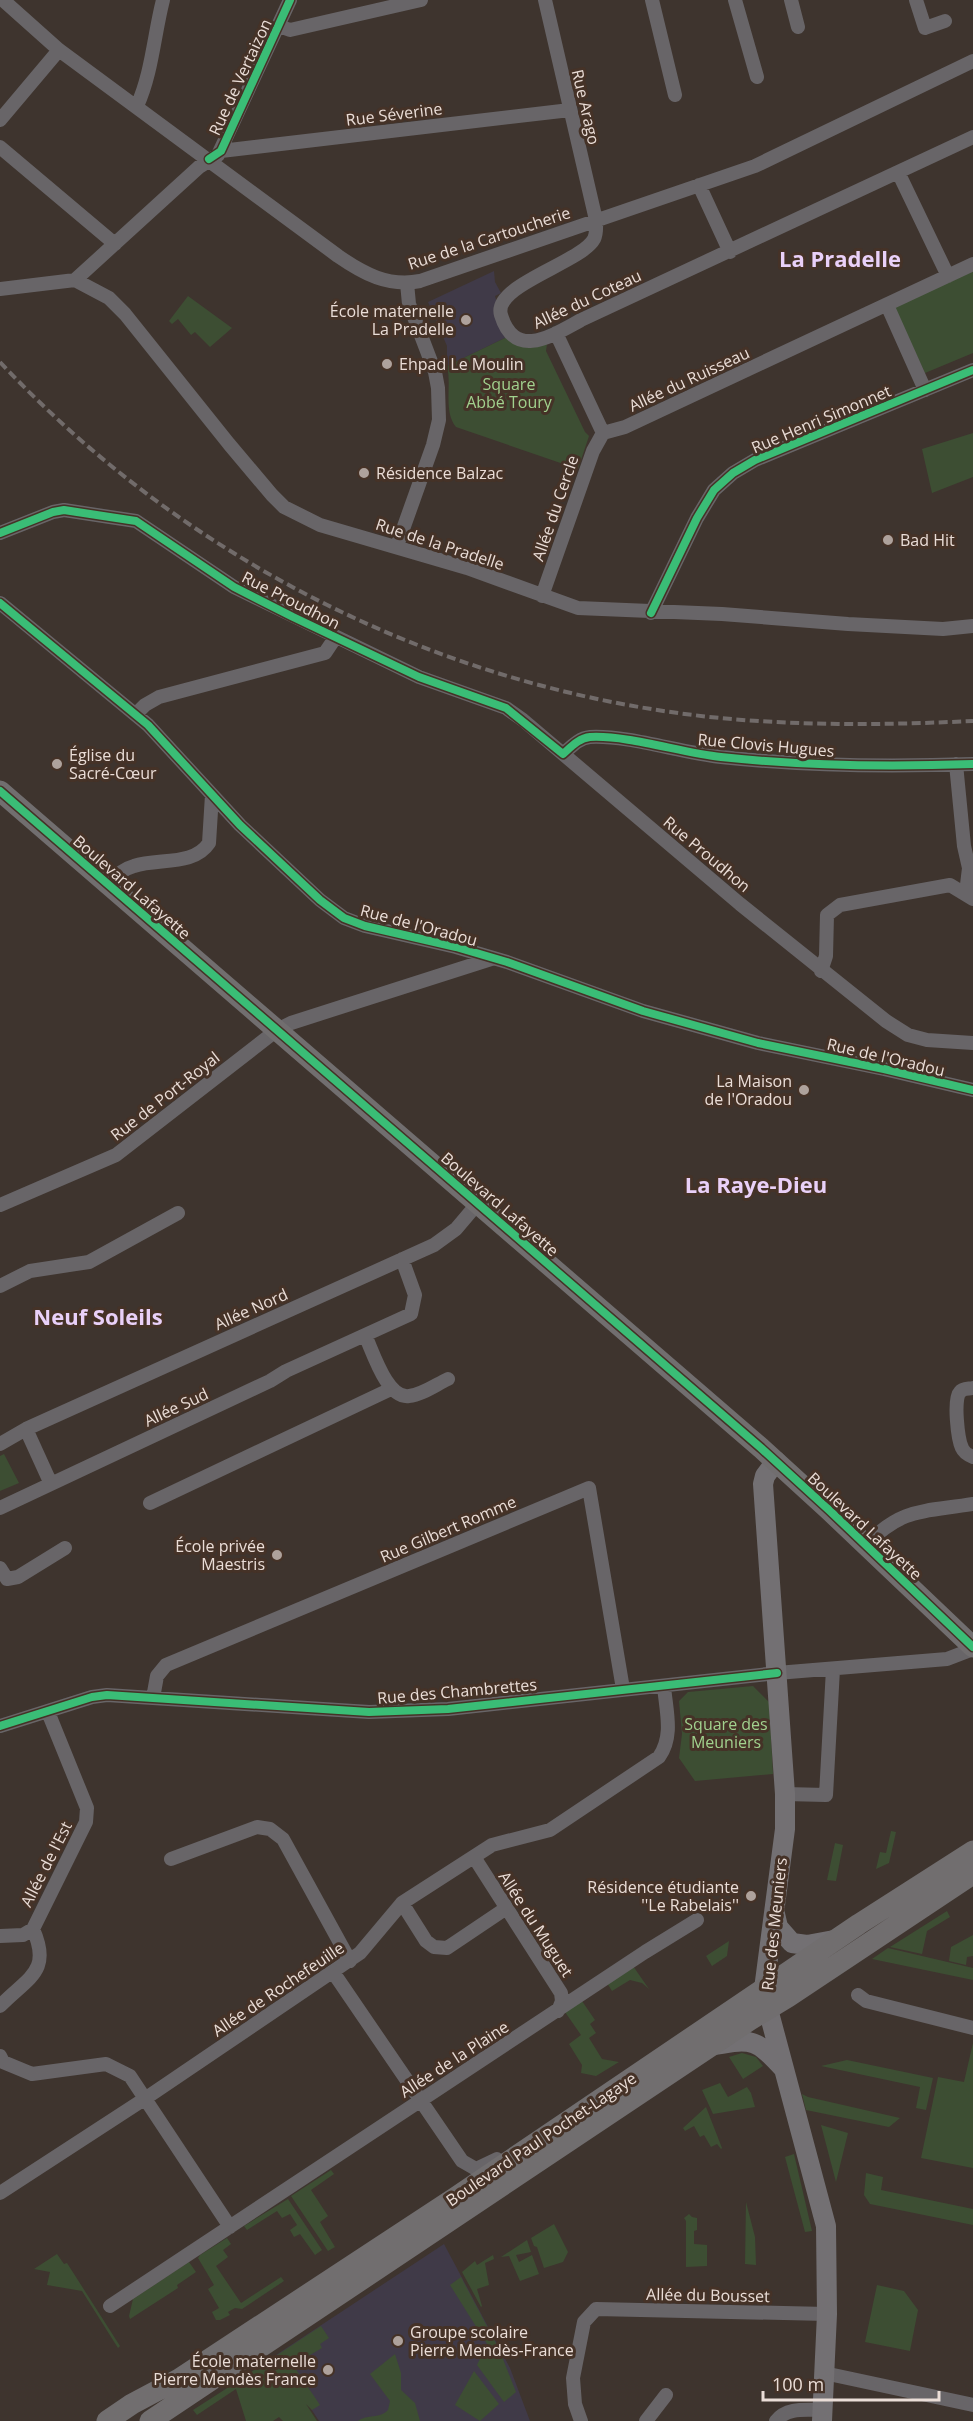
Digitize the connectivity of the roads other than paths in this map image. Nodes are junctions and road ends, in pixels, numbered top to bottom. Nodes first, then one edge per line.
1 (3, 0) edge
2 (163, 0) edge
3 (290, 0) edge
4 (421, 0) edge
5 (545, 0) edge
6 (652, 0) edge
7 (735, 0) edge
8 (791, 0) edge
9 (916, 0) edge
10 (945, 21) dead end
11 (279, 26) junction
12 (798, 27) dead end
13 (59, 50) junction
14 (973, 61) edge
15 (757, 77) dead end
16 (675, 95) dead end
17 (137, 106) junction
18 (570, 110) junction
19 (0, 120) edge
20 (973, 137) edge
21 (0, 147) edge
22 (221, 151) junction
23 (209, 159) junction
24 (898, 172) junction
25 (699, 185) junction
26 (596, 220) junction
27 (115, 243) junction
28 (729, 252) junction
29 (973, 264) edge
30 (948, 276) junction
31 (75, 280) junction
32 (406, 283) junction
33 (0, 289) edge
34 (887, 305) junction
35 (556, 333) junction
36 (973, 370) edge
37 (926, 390) junction
38 (603, 433) junction
39 (0, 533) edge
40 (397, 546) junction
41 (542, 596) junction
42 (0, 603) edge
43 (651, 613) junction
44 (973, 626) edge
45 (335, 638) junction
46 (136, 714) junction
47 (563, 754) junction
48 (956, 764) junction
49 (973, 764) edge
50 (0, 791) edge
51 (212, 795) junction
52 (107, 884) junction
53 (970, 896) edge
54 (456, 947) junction
55 (491, 958) junction
56 (821, 971) junction
57 (444, 973) junction
58 (277, 1030) junction
59 (973, 1043) edge
60 (973, 1090) edge
61 (478, 1203) junction
62 (0, 1205) edge
63 (178, 1213) dead end
64 (402, 1259) junction
65 (0, 1286) edge
66 (365, 1335) junction
67 (448, 1379) dead end
68 (973, 1388) edge
69 (391, 1389) junction
70 (26, 1429) junction
71 (0, 1444) edge
72 (973, 1457) edge
73 (776, 1461) junction
74 (51, 1484) junction
75 (150, 1503) dead end
76 (973, 1504) edge
77 (0, 1508) edge
78 (866, 1545) junction
79 (65, 1548) dead end
80 (0, 1568) edge
81 (973, 1648) edge
82 (833, 1669) junction
83 (777, 1673) junction
84 (664, 1686) junction
85 (623, 1689) junction
86 (153, 1698) junction
87 (48, 1712) junction
88 (0, 1726) edge
89 (785, 1794) junction
90 (973, 1851) edge
91 (474, 1857) junction
92 (171, 1859) dead end
93 (973, 1874) edge
94 (402, 1903) junction
95 (774, 1908) junction
96 (505, 1909) junction
97 (697, 1920) dead end
98 (33, 1929) junction
99 (0, 1936) edge
100 (836, 1940) junction
101 (350, 1960) junction
102 (333, 1972) junction
103 (858, 1995) dead end
104 (766, 1999) junction
105 (0, 2006) edge
106 (558, 2011) junction
107 (973, 2028) edge
108 (715, 2045) junction
109 (0, 2056) edge
110 (783, 2068) junction
111 (146, 2098) junction
112 (420, 2100) junction
113 (582, 2111) junction
114 (462, 2161) junction
115 (0, 2193) edge
116 (459, 2194) junction
117 (230, 2227) junction
118 (110, 2306) dead end
119 (827, 2314) junction
120 (824, 2373) junction
121 (666, 2395) dead end
122 (973, 2405) edge
123 (822, 2416) edge
124 (107, 2421) edge
125 (150, 2421) edge
126 (581, 2421) edge
127 (646, 2421) edge
128 (776, 2421) edge

1 - 13 street, Rue de la Cartoucherie
2 - 17 street
3 - 11 street, Rue de Vertaizon
4 - 11 street
5 - 18 street, Rue Arago
6 - 16 street
7 - 15 street
8 - 12 street
9 - 10 street
11 - 22 street, Rue de Vertaizon
13 - 17 street, Rue de la Cartoucherie
13 - 19 street
14 - 25 street, Rue de la Cartoucherie
17 - 23 street, Rue de la Cartoucherie
18 - 22 street, Rue Séverine
18 - 26 street, Rue Arago
20 - 24 street, Allée du Coteau
21 - 27 street
22 - 23 street, Rue de Vertaizon
23 - 27 street, Rue de Vertaizon
23 - 32 street, Rue de la Cartoucherie
24 - 28 street, Allée du Coteau
24 - 30 street
25 - 26 street, Rue de la Cartoucherie
25 - 28 street
26 - 32 street, Rue de la Cartoucherie
26 - 35 street, Allée du Coteau
27 - 31 street, Rue de Vertaizon
28 - 35 street, Allée du Coteau
29 - 30 street, Allée du Ruisseau
30 - 34 street, Allée du Ruisseau
31 - 33 street
31 - 40 street, Rue de la Pradelle
32 - 40 street
34 - 37 street
34 - 38 street, Allée du Ruisseau
35 - 38 street
36 - 37 street, Rue Henri Simonnet
37 - 43 street, Rue Henri Simonnet
38 - 41 street, Allée du Cercle
39 - 45 street, Rue Proudhon
40 - 41 street, Rue de la Pradelle
41 - 43 street, Rue de la Pradelle
42 - 46 street, Rue de l'Oradou
43 - 44 street, Rue de la Pradelle
45 - 46 street
45 - 47 street, Rue Proudhon
46 - 51 street, Rue de l'Oradou
47 - 48 street, Rue Clovis Hugues
47 - 56 street, Rue Proudhon
48 - 49 street, Rue Clovis Hugues
48 - 53 street
50 - 52 main road, Boulevard Lafayette
51 - 52 street
51 - 54 street, Rue de l'Oradou
52 - 58 main road, Boulevard Lafayette
53 - 56 street
54 - 55 street, Rue de l'Oradou
54 - 57 street
55 - 57 street, Rue de Port-Royal
55 - 60 street, Rue de l'Oradou
56 - 59 street, Rue Proudhon
57 - 58 street, Rue de Port-Royal
58 - 61 main road, Boulevard Lafayette
58 - 62 street, Rue de Port-Royal
61 - 64 street, Allée Nord
61 - 73 main road, Boulevard Lafayette
63 - 65 street
64 - 66 street, Allée Sud
64 - 70 street, Allée Nord
66 - 69 street
66 - 74 street, Allée Sud
67 - 69 street
68 - 72 street
69 - 75 street
70 - 71 street, Allée Nord
70 - 74 street
73 - 78 main road, Boulevard Lafayette
73 - 83 main road, Rue des Meuniers
74 - 77 street, Allée Sud
76 - 78 street, Boulevard Lafayette
78 - 81 main road, Boulevard Lafayette
79 - 80 street
81 - 82 street, Rue des Chambrettes
82 - 83 street, Rue des Chambrettes
82 - 89 street
83 - 84 street, Rue des Chambrettes
83 - 89 main road, Rue des Meuniers
84 - 85 street, Rue des Chambrettes
84 - 91 street, Allée de Rochefeuille
85 - 86 street, Rue des Chambrettes
85 - 86 street, Rue Gilbert Romme
86 - 87 street, Rue des Chambrettes
87 - 88 street, Rue des Chambrettes
87 - 98 street, Allée de l'Est
89 - 95 main road, Rue des Meuniers
90 - 100 main road, Boulevard Paul Pochet-Lagaye
91 - 94 street, Allée de Rochefeuille
91 - 96 street, Allée du Muguet
92 - 101 street
93 - 104 main road, Boulevard Paul Pochet-Lagaye
94 - 96 street
94 - 101 street, Allée de Rochefeuille
95 - 100 main road
95 - 104 main road, Rue des Meuniers
96 - 106 street, Allée du Muguet
97 - 106 street, Allée de la Plaine
98 - 99 street
98 - 105 street
100 - 104 main road, Boulevard Paul Pochet-Lagaye
101 - 102 street, Allée de Rochefeuille
102 - 111 street, Allée de Rochefeuille
102 - 112 street
103 - 107 street
104 - 108 main road, Boulevard Paul Pochet-Lagaye
104 - 110 main road, Rue des Meuniers
104 - 113 main road, Boulevard Paul Pochet-Lagaye
106 - 112 street, Allée de la Plaine
108 - 110 main road
108 - 125 main road, Boulevard Paul Pochet-Lagaye
109 - 111 street
110 - 119 main road, Rue des Meuniers
111 - 115 street, Allée de Rochefeuille
111 - 117 street
112 - 114 street
112 - 117 street, Allée de la Plaine
113 - 114 street
113 - 116 main road, Boulevard Paul Pochet-Lagaye
114 - 116 street
116 - 124 main road, Boulevard Paul Pochet-Lagaye
117 - 118 street, Allée de la Plaine
119 - 120 main road, Rue des Meuniers
119 - 126 street, Allée du Bousset
120 - 122 street
120 - 123 main road, Rue des Meuniers
121 - 127 street
123 - 128 street

